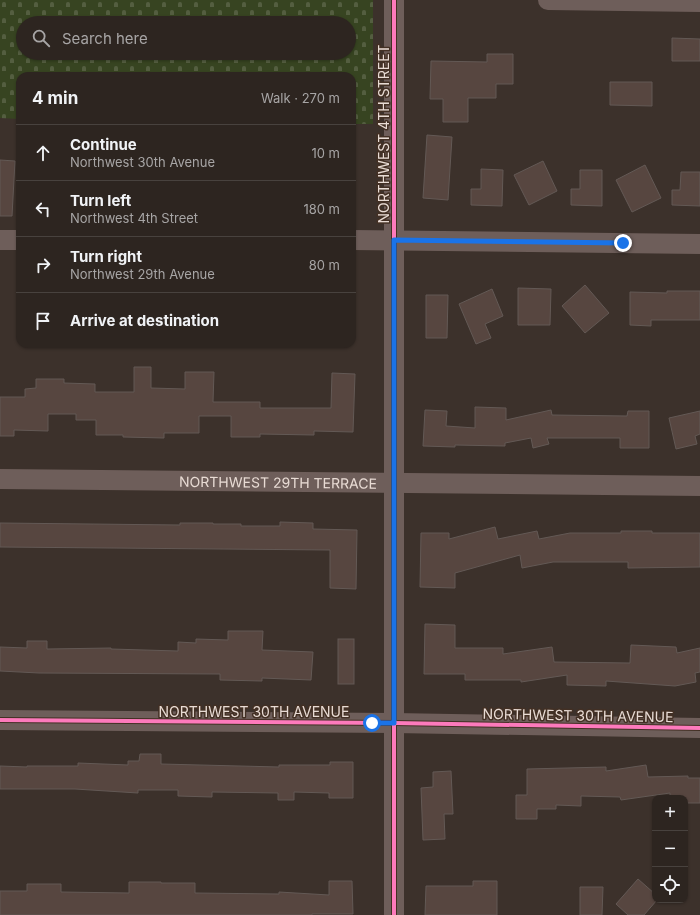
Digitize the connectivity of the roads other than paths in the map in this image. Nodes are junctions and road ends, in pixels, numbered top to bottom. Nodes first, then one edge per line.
1 (394, 0) edge
2 (548, 0) edge
3 (700, 2) edge
4 (0, 240) edge
5 (16, 240) edge
6 (356, 240) edge
7 (394, 240) junction
8 (700, 244) edge
9 (0, 479) edge
10 (394, 482) junction
11 (700, 486) edge
12 (0, 720) edge
13 (394, 723) junction
14 (700, 728) edge
15 (394, 915) edge

1 - 7 street, NORTHWEST 4TH STREET
2 - 3 street
4 - 5 street
6 - 7 street
7 - 8 street
7 - 10 street, NORTHWEST 4TH STREET
9 - 10 street, NORTHWEST 29TH TERRACE
10 - 11 street, NORTHWEST 29TH TERRACE
10 - 13 street, NORTHWEST 4TH STREET
12 - 13 street, NORTHWEST 30TH AVENUE
13 - 14 street, NORTHWEST 30TH AVENUE
13 - 15 street, NORTHWEST 4TH STREET

